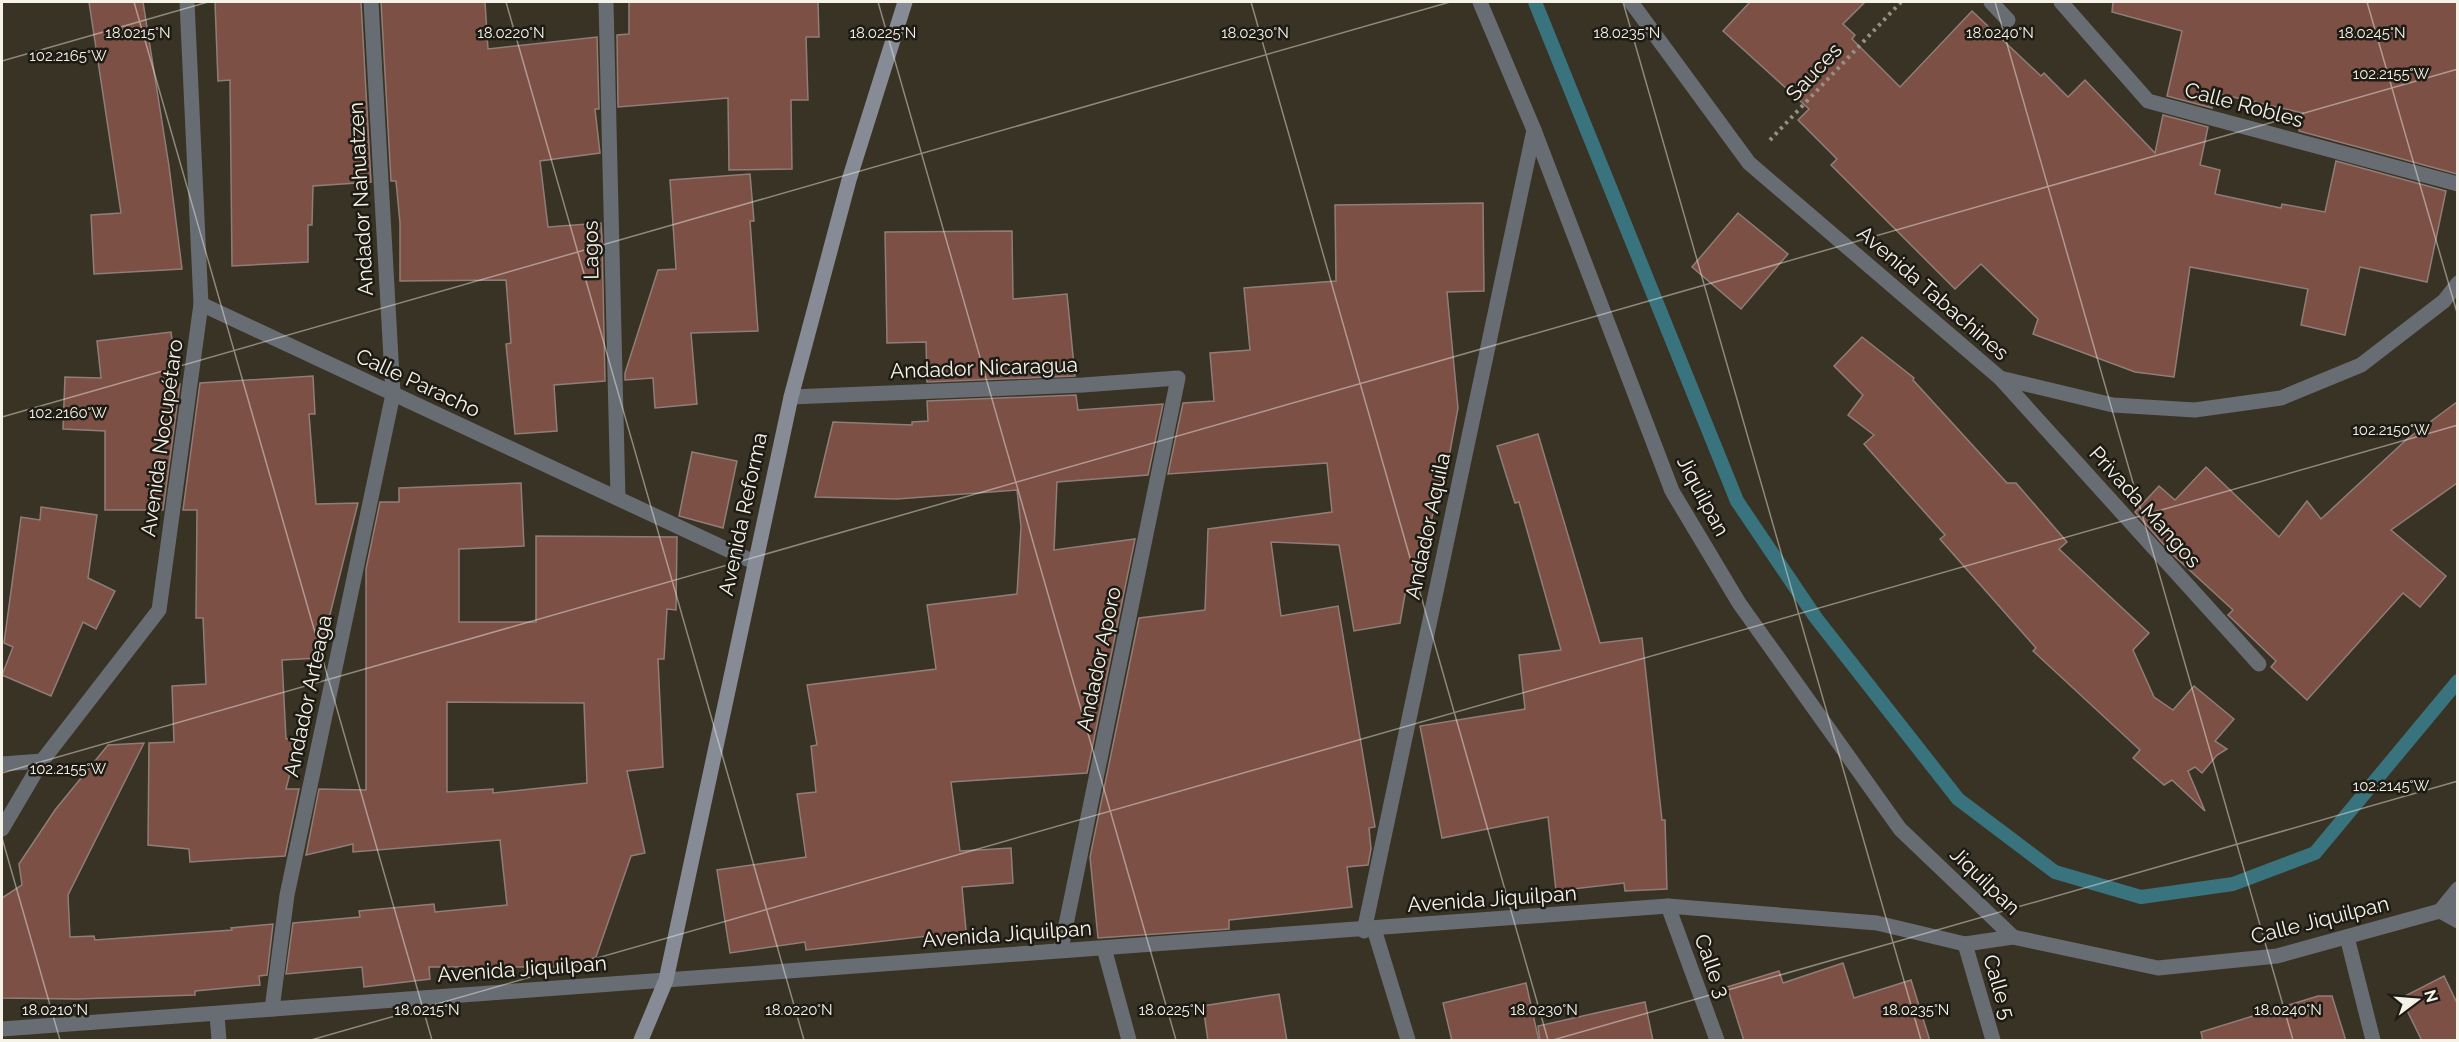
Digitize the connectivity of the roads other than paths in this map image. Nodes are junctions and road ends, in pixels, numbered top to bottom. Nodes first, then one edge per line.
1 (187, 2) edge
2 (371, 2) edge
3 (606, 2) edge
4 (906, 2) edge
5 (1479, 2) edge
6 (1630, 2) edge
7 (1991, 2) edge
8 (2061, 2) edge
9 (2008, 20) dead end
10 (1534, 130) junction
11 (2457, 184) edge
12 (2457, 283) edge
13 (201, 304) junction
14 (1178, 378) joint
15 (2000, 378) junction
16 (393, 394) junction
17 (791, 397) junction
18 (618, 498) junction
19 (754, 562) junction
20 (2259, 664) dead end
21 (42, 761) junction
22 (2, 764) edge
23 (2, 829) edge
24 (2457, 889) edge
25 (1668, 906) junction
26 (2457, 906) edge
27 (2440, 911) junction
28 (2457, 921) edge
29 (1369, 930) junction
30 (2013, 937) junction
31 (2347, 937) junction
32 (1965, 944) junction
33 (1104, 948) junction
34 (1061, 949) junction
35 (666, 980) junction
36 (272, 1009) junction
37 (217, 1015) junction
38 (2, 1029) edge
39 (219, 1041) edge
40 (641, 1041) edge
41 (1129, 1041) edge
42 (1408, 1041) edge
43 (1717, 1041) edge
44 (1993, 1041) edge
45 (2373, 1041) edge

1 - 13 street, Avenida Nocupétaro
2 - 16 street, Andador Nahuatzen
3 - 18 street, Lagos
4 - 17 street, Avenida Reforma
5 - 10 street, Jiquilpan
6 - 15 street, Avenida Tabachines
7 - 9 street
8 - 11 street, Calle Robles
10 - 29 street, Andador Aquila
10 - 30 street, Jiquilpan
12 - 15 street, Avenida Tabachines
13 - 16 street, Calle Paracho
13 - 21 street, Avenida Nocupétaro
14 - 17 street, Andador Nicaragua
14 - 34 street, Andador Aporo
15 - 20 street, Privada Mangos
16 - 18 street, Calle Paracho
16 - 36 street, Andador Arteaga
17 - 19 street, Avenida Reforma
18 - 19 street, Calle Paracho
19 - 35 street, Avenida Reforma
21 - 22 street
21 - 23 street, Avenida Nocupétaro
24 - 27 street
25 - 29 street, Avenida Jiquilpan
25 - 32 street, Avenida Jiquilpan
25 - 43 street, Calle 3
26 - 27 street, Calle Jiquilpan
27 - 28 street
27 - 31 street, Calle Jiquilpan
29 - 33 street, Avenida Jiquilpan
29 - 42 street, Andador Aquila
30 - 31 street, Calle Jiquilpan
30 - 32 street, Avenida Jiquilpan
31 - 45 street
32 - 44 street, Calle 5
33 - 34 street, Avenida Jiquilpan
33 - 41 street
34 - 35 street, Avenida Jiquilpan
35 - 36 street, Avenida Jiquilpan
35 - 40 street, Avenida Reforma
36 - 37 street, Avenida Jiquilpan
37 - 38 street, Avenida Jiquilpan
37 - 39 street

